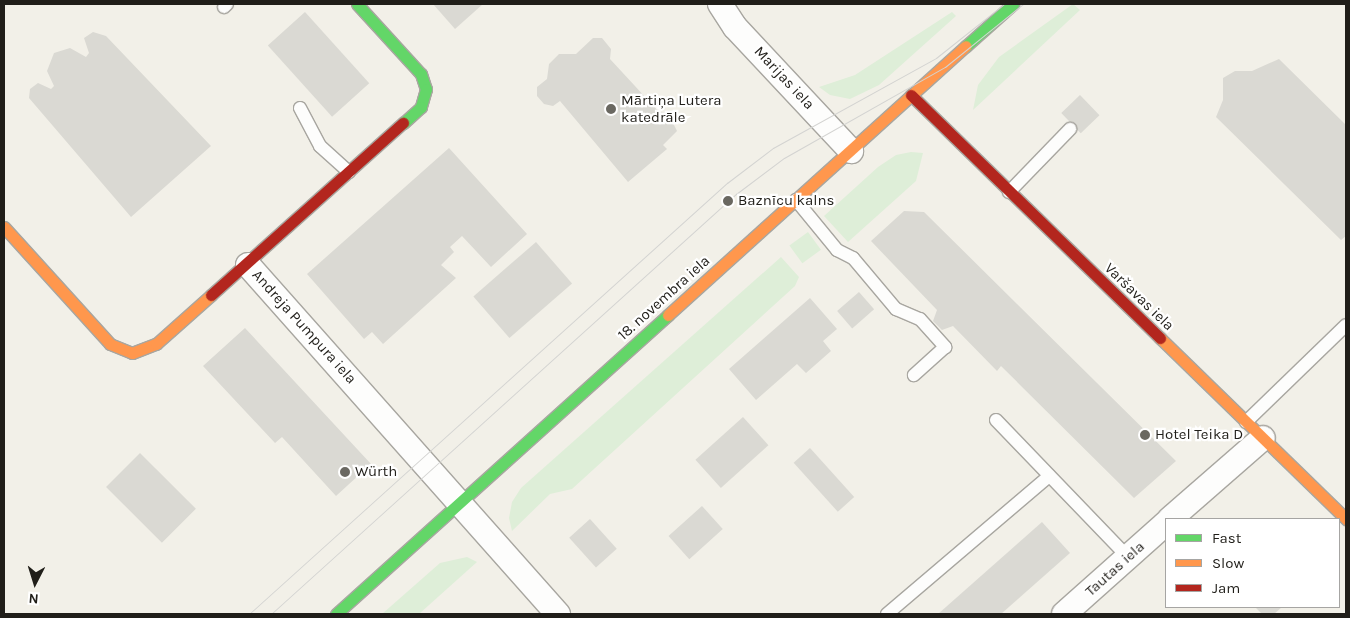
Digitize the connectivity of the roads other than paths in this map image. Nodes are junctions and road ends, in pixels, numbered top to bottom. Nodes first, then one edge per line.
1 (357, 4) edge
2 (720, 4) edge
3 (1013, 4) edge
4 (911, 95) junction
5 (300, 108) dead end
6 (1070, 129) dead end
7 (851, 151) junction
8 (349, 172) junction
9 (1009, 192) junction
10 (796, 200) junction
11 (6, 235) edge
12 (248, 264) junction
13 (1346, 326) edge
14 (914, 375) dead end
15 (996, 420) dead end
16 (1254, 430) junction
17 (1049, 476) junction
18 (459, 503) junction
19 (1171, 518) edge
20 (1346, 519) edge
21 (1165, 524) edge
22 (1128, 557) junction
23 (336, 614) edge
24 (558, 614) edge
25 (887, 614) edge
26 (1064, 614) edge

1 - 8 street
2 - 7 street, Marijas iela
3 - 4 street, 18. novembra iela
4 - 7 street, 18. novembra iela
4 - 9 street, Varšavas iela
5 - 8 lane
6 - 9 lane
7 - 10 street, 18. novembra iela
8 - 12 street
9 - 16 street, Varšavas iela
10 - 14 lane
10 - 18 street, 18. novembra iela
11 - 12 street, Andreja Pumpura iela
12 - 18 street, Andreja Pumpura iela
13 - 16 lane
15 - 17 lane
16 - 19 street
16 - 20 street, Varšavas iela
17 - 22 lane
17 - 25 lane
18 - 23 street, 18. novembra iela
18 - 24 street, Andreja Pumpura iela
21 - 22 street, Tautas iela
22 - 26 street, Tautas iela

